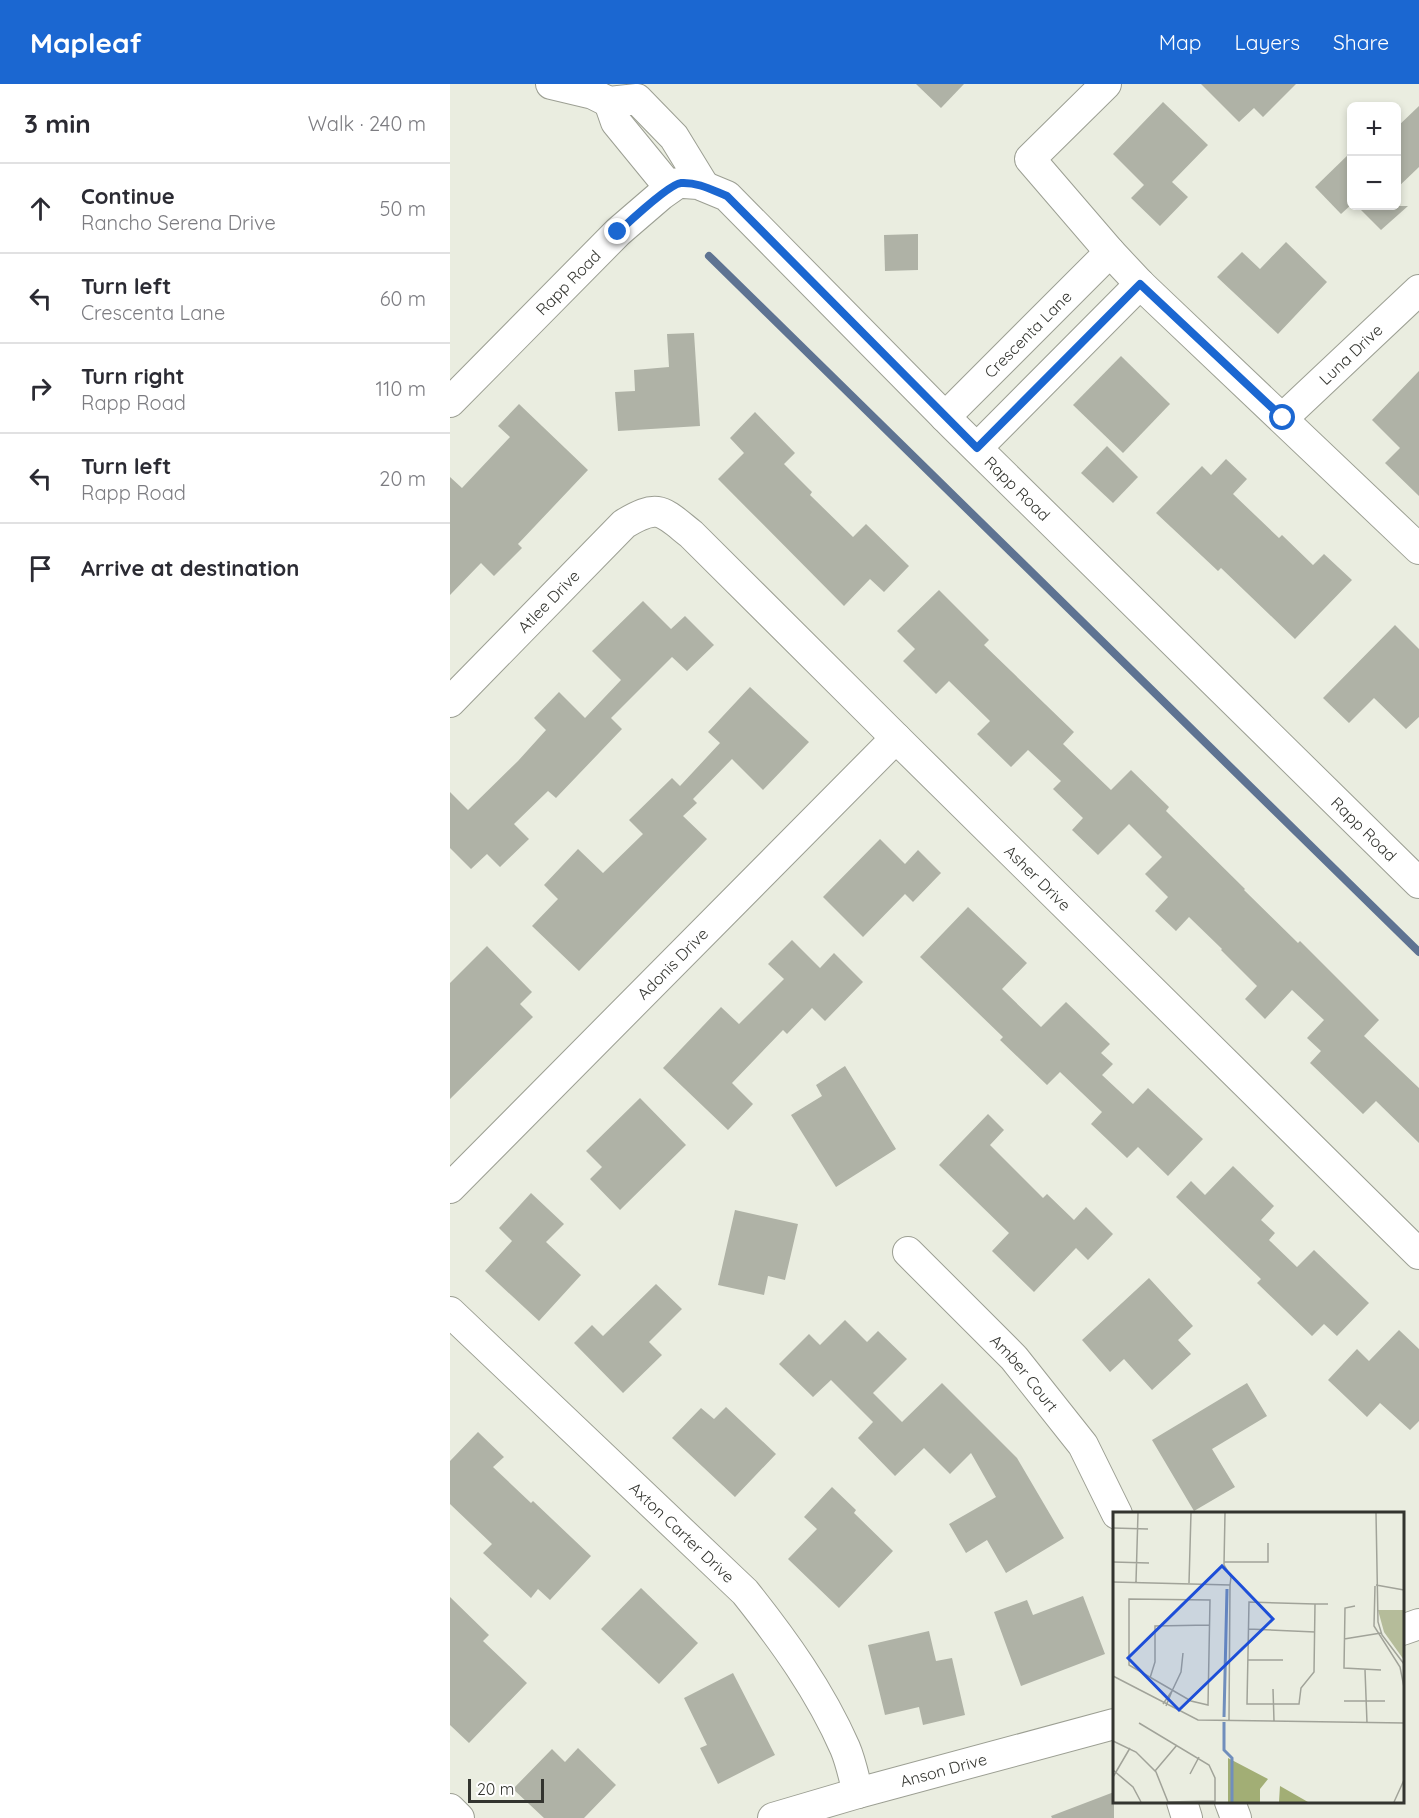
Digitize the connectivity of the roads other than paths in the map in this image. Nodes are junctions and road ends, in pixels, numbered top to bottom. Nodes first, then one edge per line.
1 (551, 84) edge
2 (1106, 84) edge
3 (609, 102) junction
4 (704, 186) junction
5 (670, 188) junction
6 (1110, 252) junction
7 (1140, 284) junction
8 (1419, 290) edge
9 (450, 402) edge
10 (945, 417) junction
11 (1283, 418) junction
12 (977, 448) junction
13 (653, 510) joint
14 (1419, 549) edge
15 (450, 702) edge
16 (896, 738) junction
17 (1419, 883) edge
18 (450, 1188) edge
19 (908, 1252) dead end
20 (1419, 1254) edge
21 (450, 1312) edge
22 (1116, 1512) edge
23 (1419, 1624) edge
24 (1404, 1629) edge
25 (1113, 1724) edge
26 (858, 1792) junction
27 (1182, 1803) edge
28 (1230, 1803) edge
29 (450, 1809) edge
30 (459, 1818) edge
31 (773, 1818) edge
32 (1187, 1818) edge
33 (1236, 1818) edge

1 - 3 street
2 - 6 street
3 - 4 street
3 - 5 street
4 - 5 street, Rapp Road
4 - 10 street, Rapp Road
5 - 9 street, Rapp Road
6 - 7 street
6 - 10 street, Crescenta Lane
7 - 11 street
7 - 12 street
8 - 11 street, Luna Drive
10 - 12 street, Rapp Road
11 - 14 street
12 - 17 street, Rapp Road
13 - 15 street, Atlee Drive
13 - 16 street, Asher Drive
16 - 18 street, Adonis Drive
16 - 20 street, Asher Drive
19 - 22 street, Amber Court
21 - 26 street, Axton Carter Drive
23 - 24 street
25 - 26 street, Anson Drive
26 - 31 street, Anson Drive
27 - 32 street
28 - 33 street
29 - 30 street

